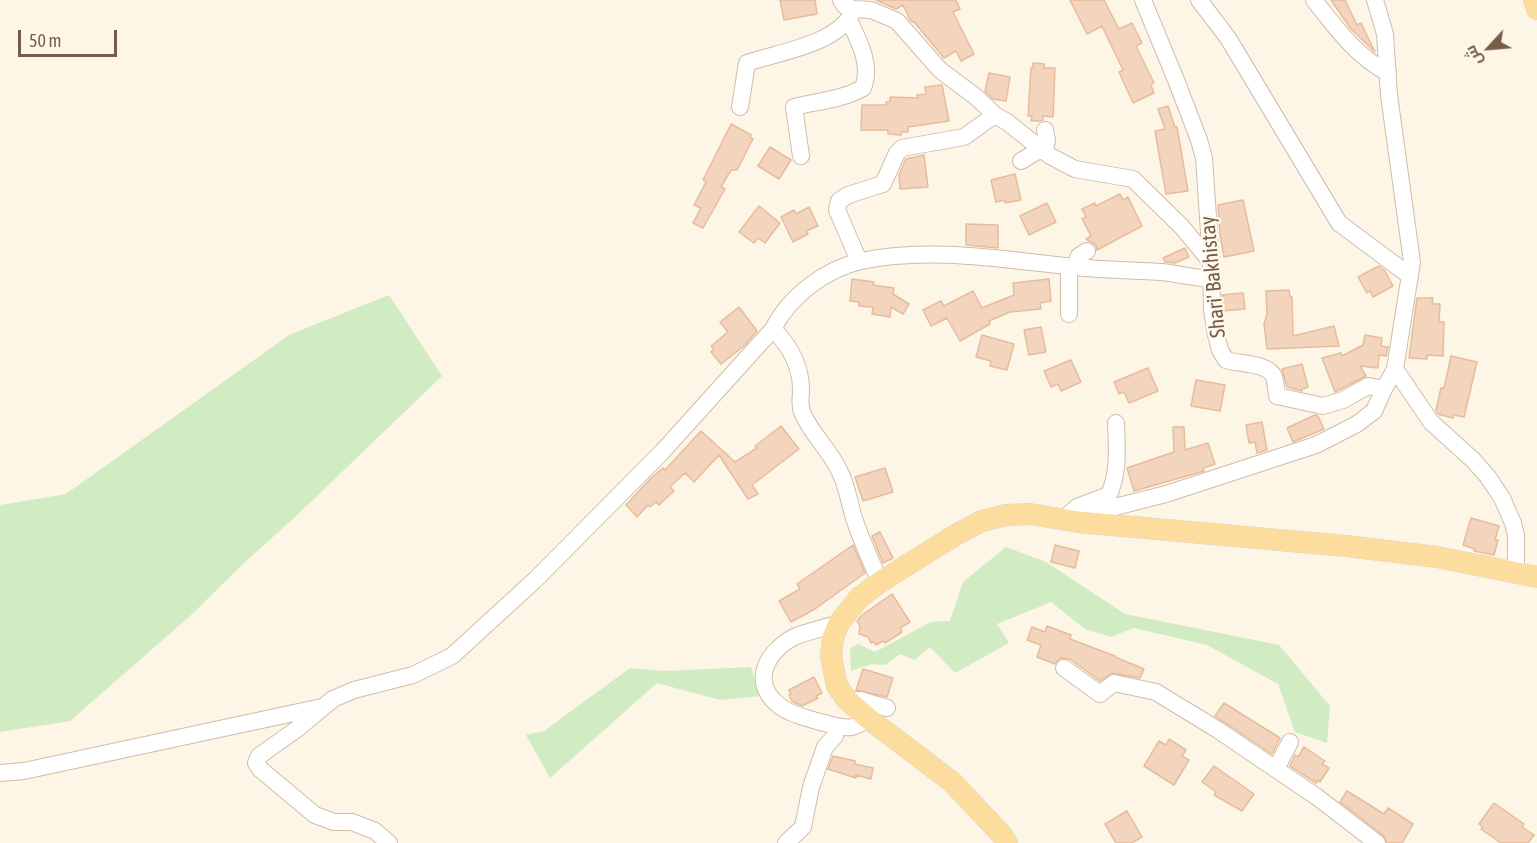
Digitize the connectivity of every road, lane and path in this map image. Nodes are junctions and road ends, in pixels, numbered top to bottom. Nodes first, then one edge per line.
1 (1143, 0) edge
2 (1199, 0) edge
3 (1314, 0) edge
4 (1375, 0) edge
5 (1533, 0) edge
6 (851, 7) edge
7 (1537, 9) edge
8 (1388, 74) junction
9 (740, 107) dead end
10 (994, 115) junction
11 (1045, 130) dead end
12 (1042, 151) junction
13 (801, 156) dead end
14 (1021, 161) dead end
15 (1087, 251) dead end
16 (859, 261) junction
17 (1211, 262) junction
18 (1072, 267) junction
19 (1410, 276) junction
20 (1212, 279) junction
21 (1069, 314) dead end
22 (772, 329) junction
23 (1395, 369) junction
24 (1384, 389) junction
25 (1116, 423) dead end
26 (1071, 520) junction
27 (1527, 575) edge
28 (879, 582) junction
29 (839, 623) junction
30 (1064, 668) dead end
31 (324, 706) junction
32 (878, 713) junction
33 (837, 726) junction
34 (1290, 742) dead end
35 (1276, 769) junction
36 (0, 773) edge
37 (389, 843) edge
38 (786, 843) edge
39 (1007, 843) edge
40 (1377, 843) edge

1 - 17 street, Shari' Bakhistay
2 - 19 street
3 - 8 street
4 - 8 street
5 - 7 main road
6 - 9 street
6 - 10 street
6 - 13 street
8 - 19 street
10 - 12 street
10 - 16 street
11 - 12 street
12 - 14 street
12 - 17 street
15 - 18 street
16 - 18 street
16 - 22 street
17 - 20 street, Shari' Bakhistay
18 - 20 street
18 - 21 street
19 - 23 street
20 - 24 street, Shari' Bakhistay
22 - 28 street
22 - 31 street
23 - 24 street
23 - 27 street
24 - 26 street
25 - 26 street
26 - 27 main road
26 - 28 main road
28 - 29 main road
29 - 32 main road
29 - 33 street
30 - 35 street
31 - 36 street
31 - 37 street
32 - 33 street
32 - 39 main road
33 - 38 street
34 - 35 street
35 - 40 street

